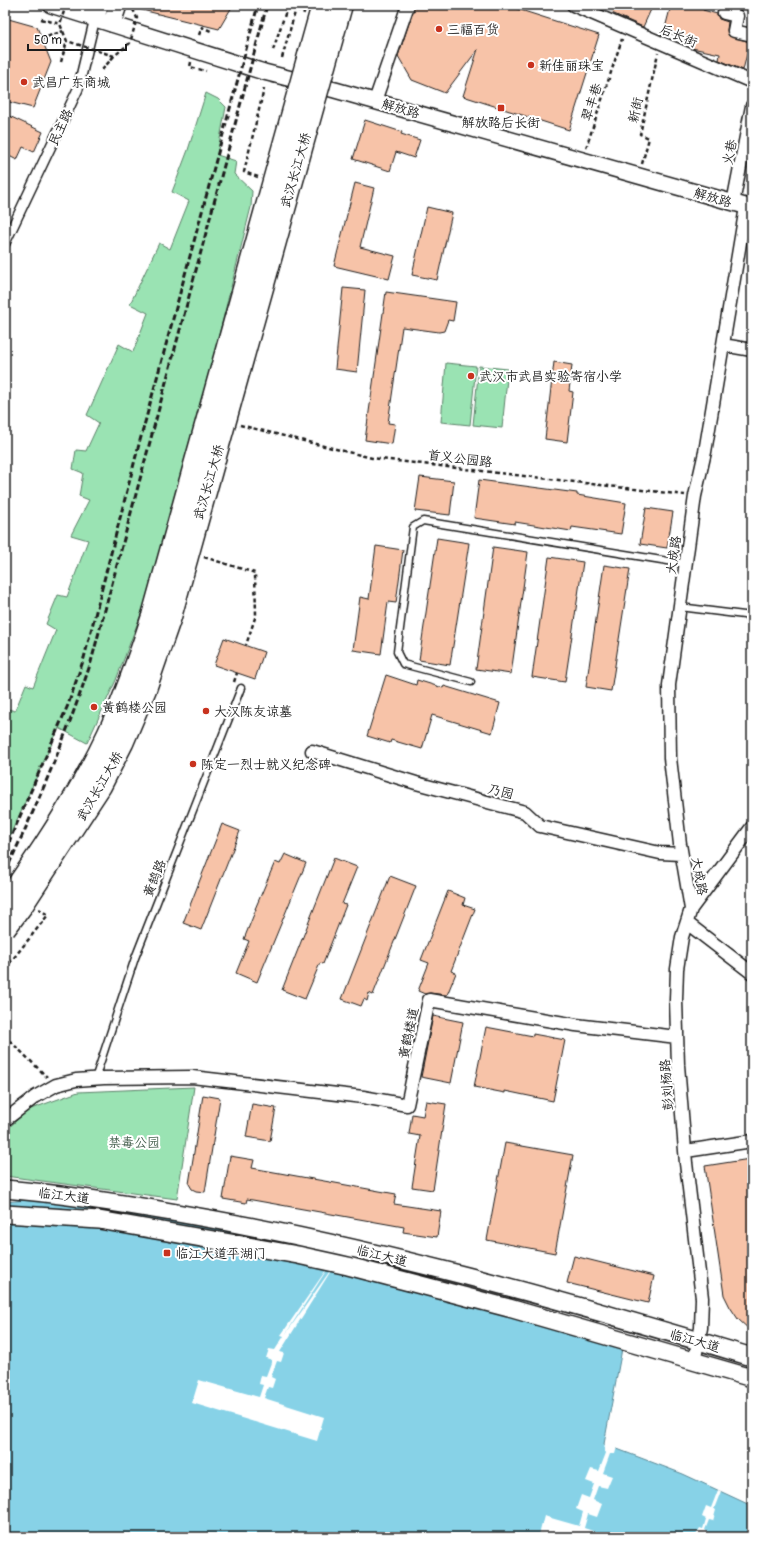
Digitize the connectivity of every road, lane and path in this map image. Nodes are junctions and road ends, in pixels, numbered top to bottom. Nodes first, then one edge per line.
1 (51, 5) edge
2 (66, 5) edge
3 (118, 5) edge
4 (131, 5) edge
5 (288, 5) edge
6 (297, 5) edge
7 (322, 5) edge
8 (342, 5) edge
9 (408, 5) edge
10 (573, 5) edge
11 (726, 5) edge
12 (97, 12) edge
13 (41, 19) dead end
14 (112, 23) junction
15 (60, 24) junction
16 (626, 28) junction
17 (64, 31) junction
18 (213, 32) dead end
19 (752, 34) edge
20 (199, 35) dead end
21 (41, 39) dead end
22 (68, 41) junction
23 (660, 42) junction
24 (273, 50) dead end
25 (114, 56) junction
26 (282, 58) dead end
27 (191, 60) dead end
28 (60, 62) dead end
29 (102, 70) dead end
30 (206, 72) dead end
31 (752, 82) edge
32 (264, 89) dead end
33 (375, 101) junction
34 (752, 106) edge
35 (582, 160) junction
36 (639, 176) junction
37 (272, 181) junction
38 (744, 206) edge
39 (5, 244) edge
40 (723, 345) junction
41 (752, 350) edge
42 (225, 421) junction
43 (695, 496) junction
44 (189, 552) junction
45 (686, 564) junction
46 (680, 608) junction
47 (752, 616) edge
48 (246, 645) dead end
49 (471, 682) dead end
50 (241, 688) dead end
51 (312, 751) dead end
52 (752, 826) edge
53 (682, 854) junction
54 (26, 900) junction
55 (5, 902) edge
56 (691, 909) junction
57 (687, 923) junction
58 (5, 929) edge
59 (5, 969) edge
60 (752, 973) edge
61 (5, 1036) edge
62 (677, 1037) junction
63 (95, 1079) junction
64 (56, 1085) junction
65 (5, 1120) edge
66 (752, 1141) edge
67 (686, 1151) junction
68 (5, 1189) edge
69 (5, 1214) edge
70 (216, 1220) junction
71 (213, 1241) junction
72 (699, 1341) junction
73 (752, 1357) edge
74 (694, 1362) junction
75 (752, 1378) edge

1 - 12 street, 解放路
2 - 15 path, bridge
3 - 14 main road
4 - 25 path, bridge
5 - 24 path
6 - 26 path
7 - 37 highway, 武汉长江大桥, bridge
8 - 42 highway, 武汉长江大桥, bridge
9 - 33 street
10 - 16 street, 后长街
11 - 19 street
12 - 14 street, 解放路
12 - 39 street, 民主路
13 - 15 path
14 - 33 street, 解放路
15 - 17 path, bridge
16 - 23 street, 后长街
16 - 35 path, 翠丰巷
17 - 21 path
17 - 22 path, bridge
18 - 20 path
22 - 25 path, bridge
22 - 28 path
23 - 31 street, 后长街
23 - 36 path, 新街
25 - 29 path
27 - 30 path
32 - 37 path
33 - 35 street, 解放路
34 - 38 street, 火巷
35 - 36 street, 解放路
36 - 38 street, 解放路
37 - 55 highway, 武汉长江大桥, bridge
38 - 40 street, 大成路
40 - 41 street
40 - 43 street, 大成路
42 - 43 path, 首义公园路
42 - 44 highway, 武汉长江大桥, bridge
43 - 45 street, 大成路
44 - 48 path
44 - 54 highway, 武汉长江大桥, bridge
45 - 46 street, 大成路
45 - 49 lane
46 - 47 lane
46 - 53 street, 大成路
50 - 63 lane, 黄鹄路
51 - 53 street, 乃园
52 - 56 street, 彭刘杨路
53 - 56 street, 大成路
54 - 58 highway, 武汉长江大桥, bridge
54 - 59 path
56 - 57 street, 彭刘杨路
57 - 60 street
57 - 62 street, 彭刘杨路
61 - 64 path
62 - 63 street, 黄鹤楼道
62 - 67 street, 彭刘杨路
63 - 64 street
64 - 65 street
66 - 67 street
67 - 72 street, 彭刘杨路
68 - 70 main road, 临江大道
69 - 71 main road, 临江大道
70 - 71 main road
70 - 72 main road, 临江大道
71 - 74 main road, 临江大道
72 - 73 main road, 临江大道
72 - 74 street, 彭刘杨路
74 - 75 main road, 临江大道

